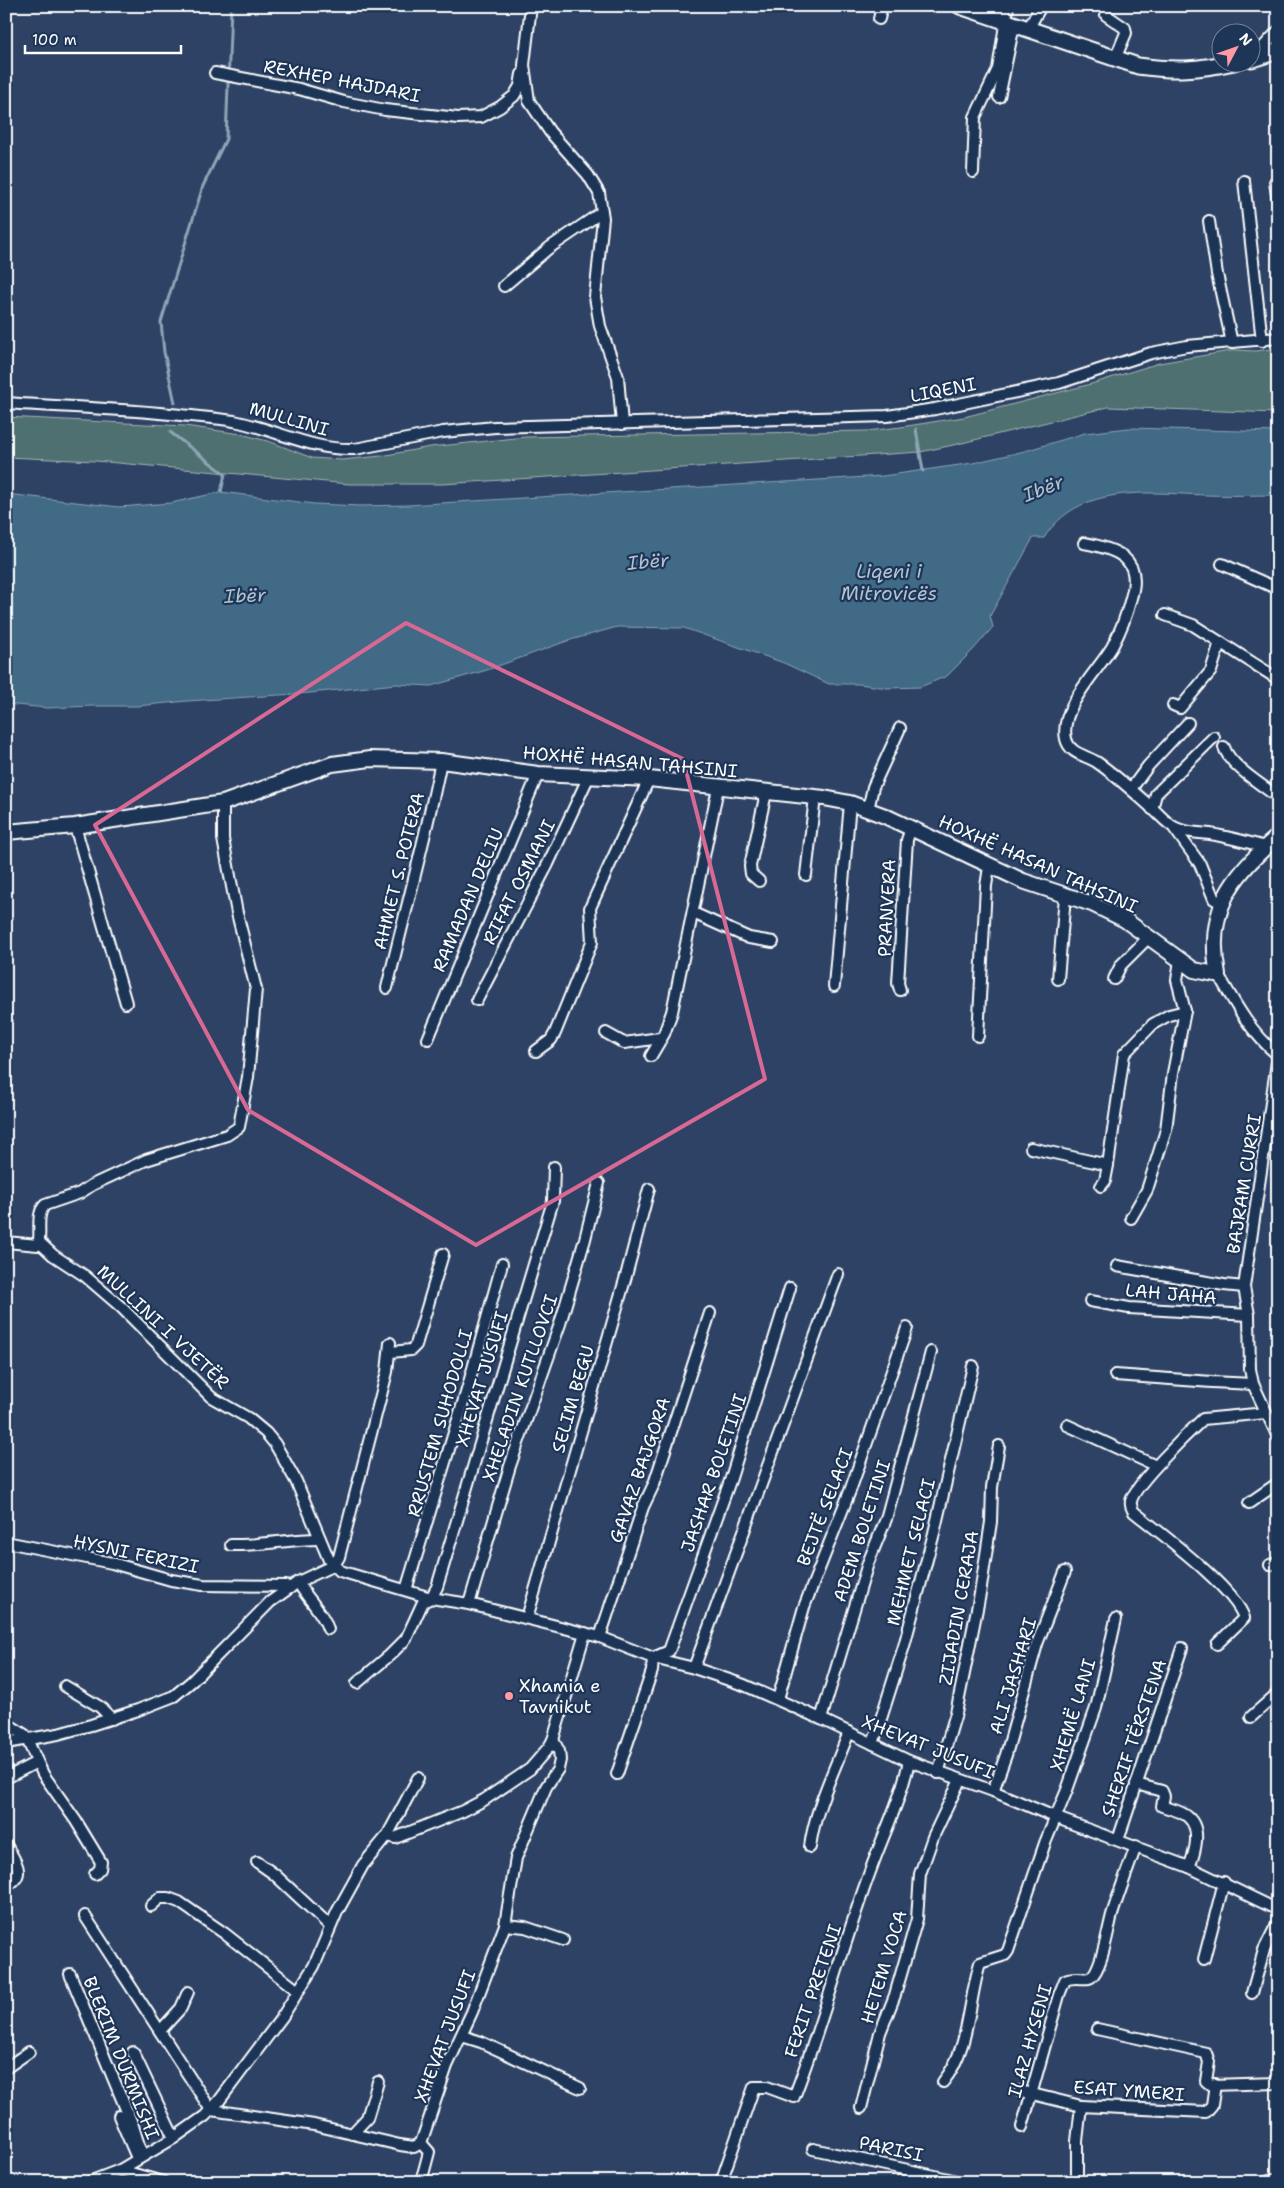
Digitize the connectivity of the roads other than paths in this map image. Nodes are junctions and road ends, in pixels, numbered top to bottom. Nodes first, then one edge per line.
1 (531, 6) edge
2 (882, 6) edge
3 (960, 6) edge
4 (995, 6) edge
5 (1041, 6) edge
6 (1106, 15) dead end
7 (1012, 18) edge
8 (879, 19) dead end
9 (1278, 31) edge
10 (1262, 48) edge
11 (1278, 51) edge
12 (1262, 56) edge
13 (1115, 60) junction
14 (524, 65) junction
15 (1212, 67) edge
16 (214, 73) dead end
17 (999, 97) dead end
18 (973, 172) dead end
19 (1244, 180) dead end
20 (1274, 182) dead end
21 (1278, 203) edge
22 (602, 212) junction
23 (1209, 221) dead end
24 (504, 286) dead end
25 (1278, 338) edge
26 (1262, 341) junction
27 (1232, 343) junction
28 (6, 403) edge
29 (622, 424) junction
30 (1084, 543) dead end
31 (1222, 564) dead end
32 (1278, 589) edge
33 (1165, 615) dead end
34 (1220, 642) junction
35 (1278, 679) edge
36 (1173, 705) dead end
37 (1188, 723) dead end
38 (900, 728) dead end
39 (1214, 737) dead end
40 (1224, 747) dead end
41 (441, 761) junction
42 (538, 774) junction
43 (588, 778) junction
44 (649, 779) junction
45 (718, 788) junction
46 (1131, 789) junction
47 (766, 793) junction
48 (815, 797) junction
49 (1278, 797) edge
50 (223, 803) junction
51 (850, 803) junction
52 (1152, 809) junction
53 (868, 810) junction
54 (75, 826) junction
55 (1174, 827) junction
56 (911, 828) junction
57 (6, 832) edge
58 (1278, 836) edge
59 (1265, 847) junction
60 (989, 867) junction
61 (806, 875) dead end
62 (759, 881) dead end
63 (1066, 896) junction
64 (1223, 904) junction
65 (693, 913) junction
66 (1150, 936) junction
67 (774, 942) dead end
68 (1180, 960) junction
69 (1218, 974) junction
70 (1058, 979) dead end
71 (1114, 979) dead end
72 (834, 986) dead end
73 (387, 988) dead end
74 (900, 990) dead end
75 (477, 1000) dead end
76 (126, 1003) dead end
77 (1185, 1011) junction
78 (606, 1033) dead end
79 (978, 1036) dead end
80 (660, 1038) junction
81 (428, 1039) dead end
82 (536, 1051) dead end
83 (1278, 1055) edge
84 (651, 1056) dead end
85 (1031, 1148) dead end
86 (1108, 1165) junction
87 (554, 1168) dead end
88 (599, 1183) dead end
89 (1101, 1186) dead end
90 (649, 1189) dead end
91 (1131, 1218) dead end
92 (6, 1242) edge
93 (39, 1242) junction
94 (443, 1254) dead end
95 (502, 1264) dead end
96 (1117, 1266) dead end
97 (838, 1274) dead end
98 (1244, 1287) junction
99 (790, 1288) dead end
100 (1090, 1301) dead end
101 (710, 1313) dead end
102 (1249, 1315) junction
103 (908, 1328) dead end
104 (931, 1352) dead end
105 (973, 1366) dead end
106 (1115, 1375) dead end
107 (1253, 1384) junction
108 (1266, 1413) junction
109 (1067, 1425) dead end
110 (1278, 1437) edge
111 (999, 1446) dead end
112 (1156, 1466) junction
113 (1278, 1483) edge
114 (1249, 1503) dead end
115 (319, 1539) junction
116 (6, 1542) edge
117 (231, 1545) dead end
118 (334, 1565) junction
119 (1065, 1572) dead end
120 (294, 1585) junction
121 (406, 1590) junction
122 (431, 1598) junction
123 (470, 1604) junction
124 (527, 1618) junction
125 (1116, 1619) dead end
126 (328, 1629) dead end
127 (585, 1633) junction
128 (600, 1638) junction
129 (1217, 1644) dead end
130 (1182, 1648) dead end
131 (653, 1658) junction
132 (694, 1668) junction
133 (357, 1682) dead end
134 (65, 1686) dead end
135 (1278, 1692) edge
136 (778, 1699) junction
137 (1252, 1717) dead end
138 (112, 1718) junction
139 (821, 1719) junction
140 (6, 1723) edge
141 (849, 1732) junction
142 (553, 1740) junction
143 (27, 1741) junction
144 (6, 1744) edge
145 (872, 1744) junction
146 (909, 1761) junction
147 (37, 1762) junction
148 (938, 1773) junction
149 (617, 1774) dead end
150 (6, 1778) edge
151 (418, 1778) dead end
152 (960, 1780) junction
153 (1136, 1784) junction
154 (993, 1791) junction
155 (1057, 1818) junction
156 (387, 1836) junction
157 (1118, 1840) junction
158 (6, 1845) edge
159 (1136, 1846) junction
160 (810, 1847) dead end
161 (257, 1862) dead end
162 (1189, 1867) junction
163 (95, 1874) dead end
164 (1224, 1882) junction
165 (6, 1886) edge
166 (151, 1906) dead end
167 (1278, 1910) edge
168 (85, 1916) dead end
169 (1278, 1922) edge
170 (505, 1925) junction
171 (330, 1926) junction
172 (563, 1940) dead end
173 (1204, 1959) dead end
174 (70, 1974) dead end
175 (298, 1991) junction
176 (188, 1992) dead end
177 (1252, 1992) dead end
178 (1097, 2029) dead end
179 (160, 2031) junction
180 (462, 2036) junction
181 (28, 2052) dead end
182 (133, 2052) dead end
183 (6, 2068) edge
184 (378, 2082) dead end
185 (943, 2082) dead end
186 (1278, 2083) edge
187 (1215, 2084) junction
188 (580, 2088) dead end
189 (1020, 2091) dead end
190 (1032, 2093) junction
191 (1081, 2106) junction
192 (861, 2108) dead end
193 (211, 2110) junction
194 (119, 2116) dead end
195 (1022, 2127) dead end
196 (352, 2134) junction
197 (174, 2138) junction
198 (422, 2143) junction
199 (813, 2149) dead end
200 (140, 2157) junction
201 (120, 2170) junction
202 (1278, 2178) edge
203 (90, 2182) edge
204 (163, 2182) edge
205 (421, 2182) edge
206 (721, 2182) edge
207 (962, 2182) edge
208 (1077, 2182) edge
209 (1262, 2182) edge

1 - 14 street, REXHEP HAJDARI
2 - 8 street
3 - 7 main road
4 - 7 street
5 - 7 street
6 - 13 street
7 - 13 main road
7 - 17 street
7 - 18 street
9 - 10 street
11 - 12 main road
13 - 15 main road
14 - 16 street, REXHEP HAJDARI
14 - 22 street, REXHEP HAJDARI
19 - 26 street
20 - 21 street
22 - 24 street
22 - 29 street, REXHEP HAJDARI
23 - 27 street
25 - 26 street, LIQENI
26 - 27 street, LIQENI
27 - 29 street, LIQENI
28 - 29 street, MULLINI
30 - 46 street
31 - 32 street
33 - 34 street
34 - 35 street
34 - 36 street
37 - 46 street
38 - 53 street
39 - 52 street
40 - 49 street
41 - 42 street, HOXHË HASAN TAHSINI
41 - 50 street, HOXHË HASAN TAHSINI
41 - 73 street, AHMET S. POTERA
42 - 43 street, HOXHË HASAN TAHSINI
42 - 81 street, RAMADAN DELIU
43 - 44 street, HOXHË HASAN TAHSINI
43 - 75 street, RIFAT OSMANI
44 - 45 street, HOXHË HASAN TAHSINI
44 - 82 street
45 - 47 street, HOXHË HASAN TAHSINI
45 - 65 street
46 - 52 street
47 - 48 street, HOXHË HASAN TAHSINI
47 - 62 street
48 - 51 street, HOXHË HASAN TAHSINI
48 - 61 street
50 - 54 street, HOXHË HASAN TAHSINI
50 - 93 street
51 - 53 street, HOXHË HASAN TAHSINI
51 - 72 street
52 - 55 street
53 - 56 street, HOXHË HASAN TAHSINI
54 - 57 street, HOXHË HASAN TAHSINI
54 - 76 street
55 - 59 street
55 - 64 street
56 - 60 street, HOXHË HASAN TAHSINI
56 - 74 street, PRANVERA
58 - 59 street
59 - 64 street
60 - 63 street, HOXHË HASAN TAHSINI
60 - 79 street
63 - 66 street, HOXHË HASAN TAHSINI
63 - 70 street
64 - 69 street
65 - 67 street
65 - 80 street
66 - 68 street, HOXHË HASAN TAHSINI
66 - 71 street
68 - 69 street, HOXHË HASAN TAHSINI
68 - 77 street
69 - 83 street
77 - 86 street
77 - 91 street
78 - 80 street
80 - 84 street
83 - 98 street, BAJRAM CURRI
85 - 86 street
86 - 89 street
87 - 122 street, XHEVAT JUSUFI
88 - 123 street, XHELADIN KUTLLOVCI
90 - 124 street, SELIM BEGU
92 - 93 street
93 - 115 street, MULLINI I VJETËR
94 - 118 street
95 - 121 street, RRUSTEM SUHODOLLI
96 - 98 street
97 - 132 street
98 - 102 street, BAJRAM CURRI
99 - 131 street, JASHAR BOLETINI
100 - 102 street, LAH JAHA
101 - 128 street, GAVAZ BAJGORA
102 - 107 street, BAJRAM CURRI
103 - 136 street, BEJTË SELACI
104 - 139 street, ADEM BOLETINI
105 - 145 street, MEHMET SELACI
106 - 107 street
107 - 108 street, BAJRAM CURRI
108 - 110 street, BAJRAM CURRI
108 - 112 street
109 - 112 street
111 - 148 street, ZIJADIN CERAJA
112 - 129 street
113 - 114 street
115 - 117 street
115 - 118 street, MULLINI I VJETËR
116 - 120 street, HYSNI FERIZI
118 - 120 street
118 - 121 street, XHEVAT JUSUFI
119 - 154 street, ALI JASHARI
120 - 126 street
120 - 138 street
121 - 122 street, XHEVAT JUSUFI
122 - 123 street, XHEVAT JUSUFI
122 - 133 street, XHEVAT JUSUFI
123 - 124 street, XHEVAT JUSUFI
124 - 127 street, XHEVAT JUSUFI
125 - 155 street, XHEMË LANI
127 - 128 street, XHEVAT JUSUFI
127 - 142 street
128 - 131 street, XHEVAT JUSUFI
130 - 153 street, SHERIF TËRSTENA
131 - 132 street, XHEVAT JUSUFI
131 - 149 street
132 - 136 street, XHEVAT JUSUFI
134 - 138 street
135 - 137 street
136 - 139 street, XHEVAT JUSUFI
138 - 143 street
139 - 141 street, XHEVAT JUSUFI
140 - 143 street
141 - 145 street, XHEVAT JUSUFI
141 - 160 street
142 - 156 street
142 - 170 street, XHEVAT JUSUFI
143 - 144 street
143 - 147 street
145 - 146 street, XHEVAT JUSUFI
146 - 148 street, XHEVAT JUSUFI
146 - 206 street, FERIT PRETENI
147 - 150 street
147 - 163 street
148 - 152 street, XHEVAT JUSUFI
151 - 156 street, BLERIM DURMISHI
152 - 154 street, XHEVAT JUSUFI
152 - 192 street, HETEM VOCA
153 - 157 street, SHERIF TËRSTENA
153 - 162 street
154 - 155 street, XHEVAT JUSUFI
155 - 157 street, XHEVAT JUSUFI
155 - 185 street, XHEMË LANI
156 - 171 street, BLERIM DURMISHI
157 - 159 street, XHEVAT JUSUFI
158 - 165 street
159 - 162 street, XHEVAT JUSUFI
159 - 190 street, ILAZ HYSENI
161 - 171 street
162 - 164 street, XHEVAT JUSUFI
164 - 167 street, XHEVAT JUSUFI
164 - 173 street
166 - 175 street
168 - 179 street
169 - 177 street
170 - 172 street
170 - 180 street, XHEVAT JUSUFI
171 - 175 street, BLERIM DURMISHI
174 - 200 street, BLERIM DURMISHI
175 - 193 street, BLERIM DURMISHI
176 - 179 street
178 - 187 street, ESAT YMERI
179 - 193 street
180 - 188 street
180 - 198 street, XHEVAT JUSUFI
181 - 183 street
182 - 197 street, BLERIM DURMISHI
184 - 196 street
186 - 187 street
187 - 191 street, ESAT YMERI
189 - 190 street, ESAT YMERI
190 - 191 street, ESAT YMERI
190 - 195 street, ILAZ HYSENI
191 - 208 street
193 - 196 street
193 - 197 street, BLERIM DURMISHI
194 - 200 street, BLERIM DURMISHI
196 - 198 street
197 - 200 street, BLERIM DURMISHI
198 - 205 street
199 - 207 street, PARISI
200 - 201 street, BLERIM DURMISHI
201 - 203 street, BLERIM DURMISHI
201 - 204 street
202 - 209 street

